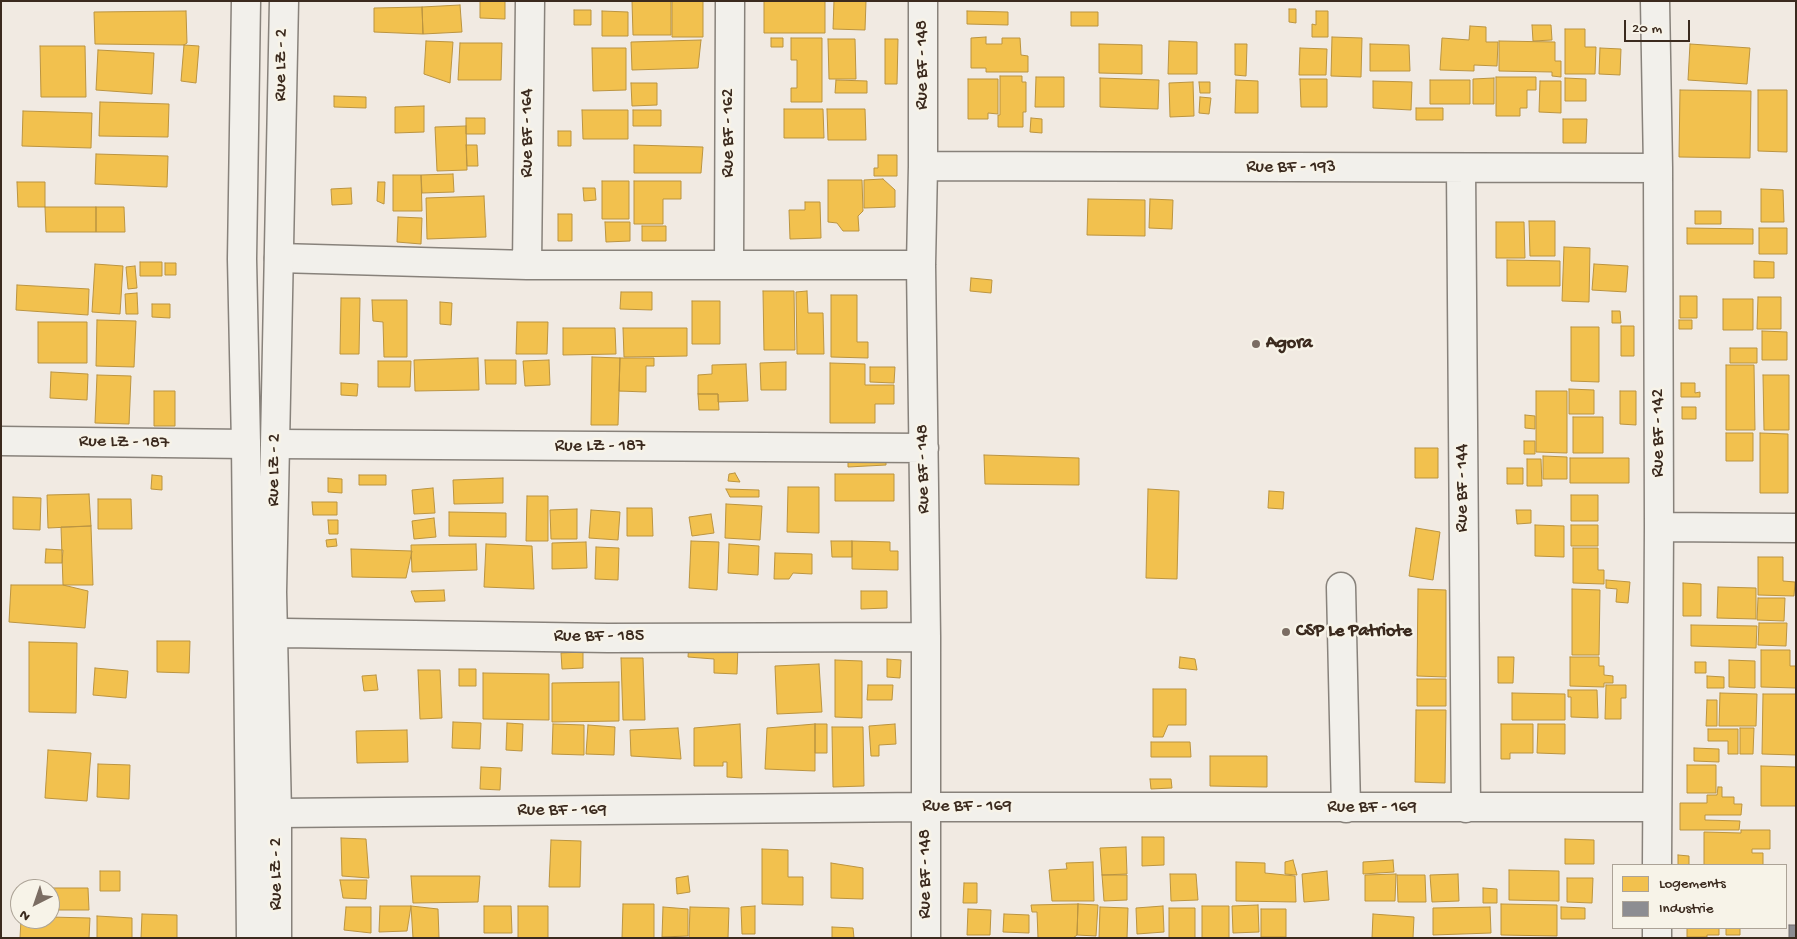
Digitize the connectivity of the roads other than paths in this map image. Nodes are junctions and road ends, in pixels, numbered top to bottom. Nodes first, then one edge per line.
1 (246, 1) edge
2 (284, 1) edge
3 (530, 1) edge
4 (730, 1) edge
5 (923, 1) edge
6 (1655, 1) edge
7 (923, 166) junction
8 (1658, 168) junction
9 (1461, 169) junction
10 (279, 258) junction
11 (729, 264) junction
12 (527, 265) junction
13 (921, 265) junction
14 (1, 441) edge
15 (246, 444) junction
16 (276, 444) junction
17 (924, 448) junction
18 (1659, 527) junction
19 (1796, 528) edge
20 (1341, 587) dead end
21 (273, 634) junction
22 (926, 637) junction
23 (925, 807) junction
24 (1657, 807) junction
25 (1346, 808) junction
26 (1466, 808) junction
27 (277, 813) junction
28 (1657, 864) edge
29 (251, 938) edge
30 (277, 938) edge
31 (926, 938) edge

1 - 15 street, Rue LZ - 2
2 - 10 street, Rue LZ - 2
3 - 12 street, Rue BF - 164
4 - 11 street, Rue BF - 162
5 - 7 street, Rue BF - 148
6 - 8 street, Rue BF - 142
7 - 9 street, Rue BF - 193
7 - 13 street, Rue BF - 148
8 - 9 street, Rue BF - 193
8 - 18 street, Rue BF - 142
9 - 26 street, Rue BF - 144
10 - 12 street
10 - 16 street, Rue LZ - 2
11 - 12 street
11 - 13 street
13 - 17 street, Rue BF - 148
14 - 15 street, Rue LZ - 187
15 - 29 street, Rue LZ - 2
16 - 17 street, Rue LZ - 187
16 - 21 street, Rue LZ - 2
17 - 22 street, Rue BF - 148
18 - 19 street
18 - 24 street, Rue BF - 142
20 - 25 street
21 - 22 street, Rue BF - 185
21 - 27 street, Rue LZ - 2
22 - 23 street, Rue BF - 148
23 - 25 street, Rue BF - 169
23 - 27 street, Rue BF - 169
23 - 31 street, Rue BF - 148
24 - 26 street, Rue BF - 169
24 - 28 street, Rue BF - 142
25 - 26 street, Rue BF - 169
27 - 30 street, Rue LZ - 2

